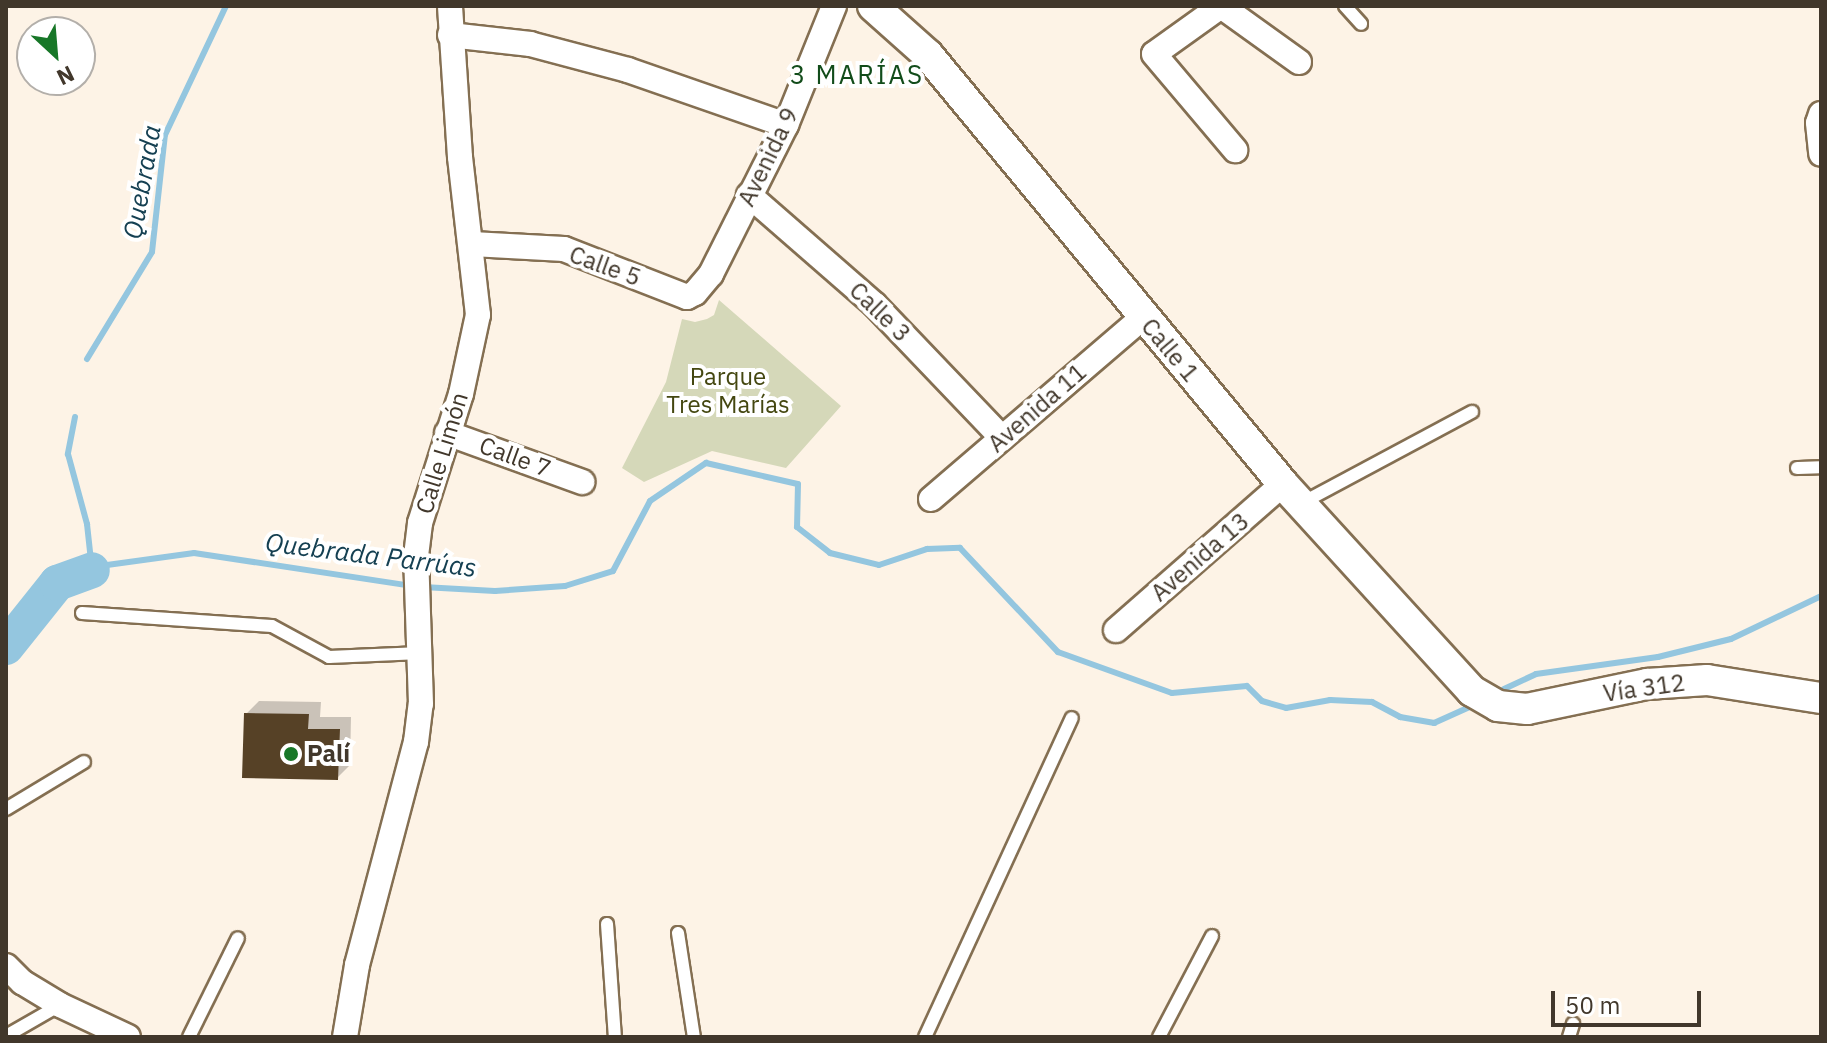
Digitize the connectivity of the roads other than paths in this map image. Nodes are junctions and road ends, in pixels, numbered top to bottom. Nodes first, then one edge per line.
1 (450, 6) edge
2 (834, 6) edge
3 (873, 6) edge
4 (1221, 6) edge
5 (1345, 6) edge
6 (1361, 24) dead end
7 (450, 35) junction
8 (1299, 62) dead end
9 (1821, 114) edge
10 (786, 125) junction
11 (1235, 150) dead end
12 (1821, 154) edge
13 (749, 195) junction
14 (472, 244) junction
15 (687, 297) joint
16 (1143, 317) junction
17 (1472, 412) dead end
18 (447, 433) junction
19 (1002, 438) junction
20 (1821, 467) edge
21 (1797, 468) dead end
22 (582, 482) dead end
23 (1292, 494) junction
24 (931, 499) dead end
25 (82, 613) dead end
26 (1116, 630) dead end
27 (421, 653) junction
28 (1472, 691) joint
29 (1821, 698) edge
30 (1072, 718) dead end
31 (84, 762) dead end
32 (6, 809) edge
33 (607, 924) dead end
34 (678, 933) dead end
35 (1212, 936) dead end
36 (238, 938) dead end
37 (6, 966) edge
38 (60, 1005) junction
39 (1573, 1024) dead end
40 (6, 1036) edge
41 (128, 1037) edge
42 (189, 1037) edge
43 (345, 1037) edge
44 (615, 1037) edge
45 (694, 1037) edge
46 (925, 1037) edge
47 (1159, 1037) edge
48 (1569, 1037) edge

1 - 7 street, Calle Limón
2 - 10 street, Avenida 9
3 - 16 street, Calle 1
4 - 8 street
4 - 11 street
5 - 6 lane
7 - 10 street
7 - 14 street, Calle Limón
9 - 12 street
10 - 13 street, Avenida 9
13 - 15 street, Avenida 9
13 - 19 street, Calle 3
14 - 15 street, Calle 5
14 - 18 street, Calle Limón
16 - 19 street, Avenida 11
16 - 23 street, Calle 1
17 - 23 lane
18 - 22 street, Calle 7
18 - 27 street, Calle Limón
19 - 24 street, Avenida 11
20 - 21 lane
23 - 26 street, Avenida 13
23 - 28 street, Calle 1
25 - 27 lane
27 - 43 street, Calle Limón
28 - 29 street, Vía 312
30 - 46 lane
31 - 32 lane
33 - 44 lane
34 - 45 lane
35 - 47 lane
36 - 42 lane
37 - 38 street
38 - 40 lane
38 - 41 street
39 - 48 lane

